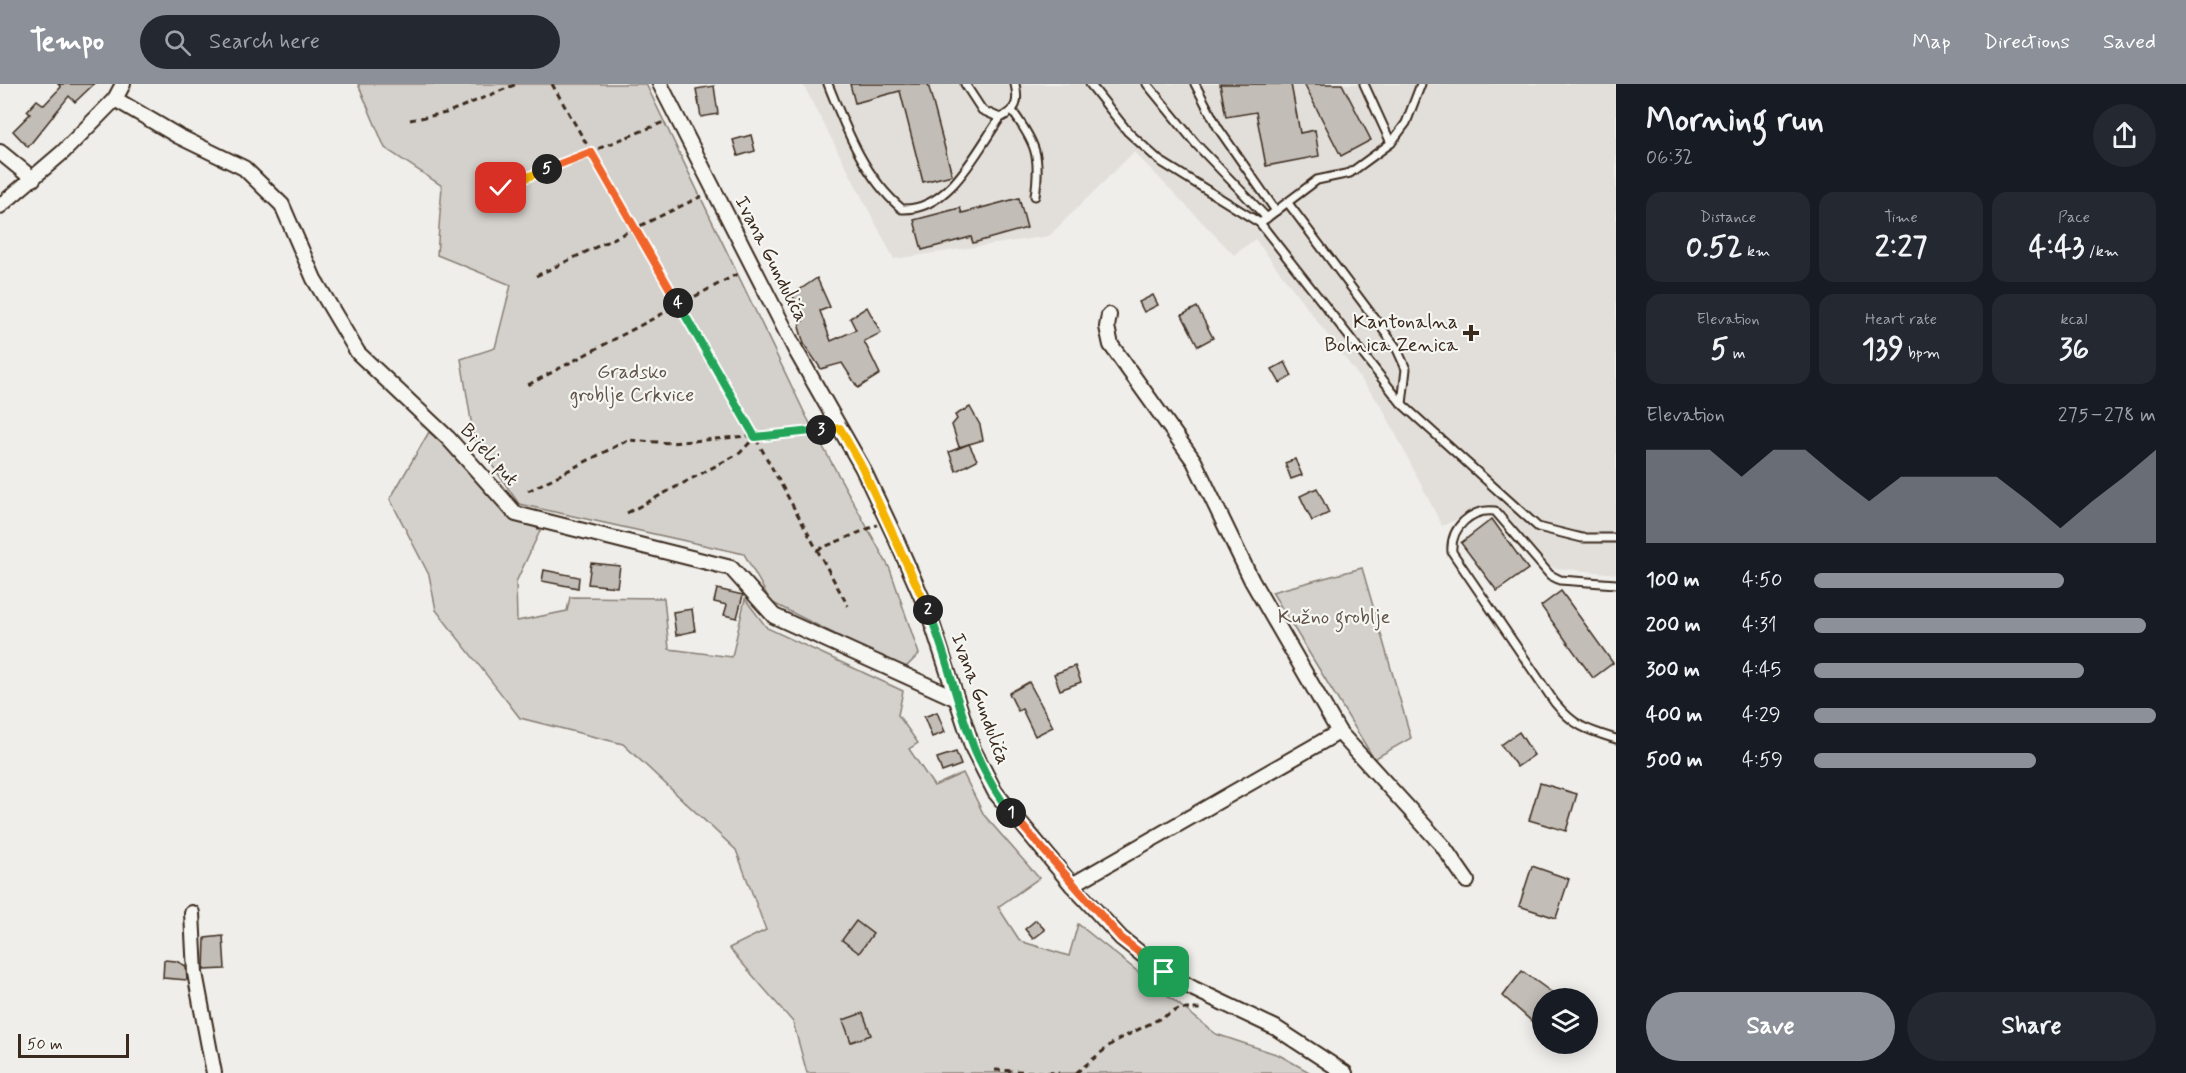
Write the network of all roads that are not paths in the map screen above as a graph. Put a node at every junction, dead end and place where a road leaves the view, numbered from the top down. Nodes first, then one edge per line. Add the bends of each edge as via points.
1 (123, 84) edge
2 (660, 84) edge
3 (828, 84) edge
4 (965, 84) edge
5 (1015, 84) edge
6 (1090, 84) edge
7 (1147, 84) edge
8 (1195, 84) edge
9 (1364, 84) edge
10 (1421, 84) edge
11 (115, 99) junction
12 (1013, 112) junction
13 (1000, 118) junction
14 (1391, 143) junction
15 (0, 152) edge
16 (33, 179) junction
17 (1035, 196) dead end
18 (1288, 203) junction
19 (0, 206) edge
20 (1276, 211) junction
21 (1267, 218) junction
22 (1260, 223) junction
23 (1109, 315) dead end
24 (1402, 405) junction
25 (1616, 538) edge
26 (1616, 584) edge
27 (956, 698) junction
28 (1340, 732) junction
29 (1616, 739) edge
30 (1467, 881) dead end
31 (1072, 885) junction
32 (192, 913) dead end
33 (214, 1073) edge
34 (1345, 1073) edge

1 - 11 street
2 - 27 street, Ivana Gundulića via 887,521 929,614
3 - 13 lane via 871,176 902,209 917,210 932,204 958,178
4 - 13 lane via 982,110
5 - 12 lane via 1019,100
6 - 22 lane via 1128,132 1160,161
7 - 21 lane via 1196,144
8 - 20 lane via 1218,128
9 - 14 lane
10 - 14 lane via 1407,123
11 - 16 street
11 - 27 street, Bijeli put via 244,168 282,205 314,279 358,353 448,438 516,514 731,568 774,616
12 - 13 lane
12 - 17 lane via 1033,140 1037,160
14 - 18 lane via 1350,173 1317,180
15 - 16 street
16 - 19 street
18 - 20 lane
18 - 24 lane via 1396,347 1406,369
20 - 21 lane
21 - 22 lane
22 - 24 lane
23 - 28 street via 1111,345 1194,461 1252,580
24 - 25 lane via 1538,527 1582,538
26 - 29 lane via 1560,580 1550,575 1495,511 1475,514 1455,530 1451,540 1452,552 1569,720 1583,729
27 - 31 street, Ivana Gundulića via 973,749 995,792
28 - 30 street via 1442,845
28 - 31 street
31 - 34 street, Ivana Gundulića via 1121,938 1164,972 1276,1028
32 - 33 street via 195,973

